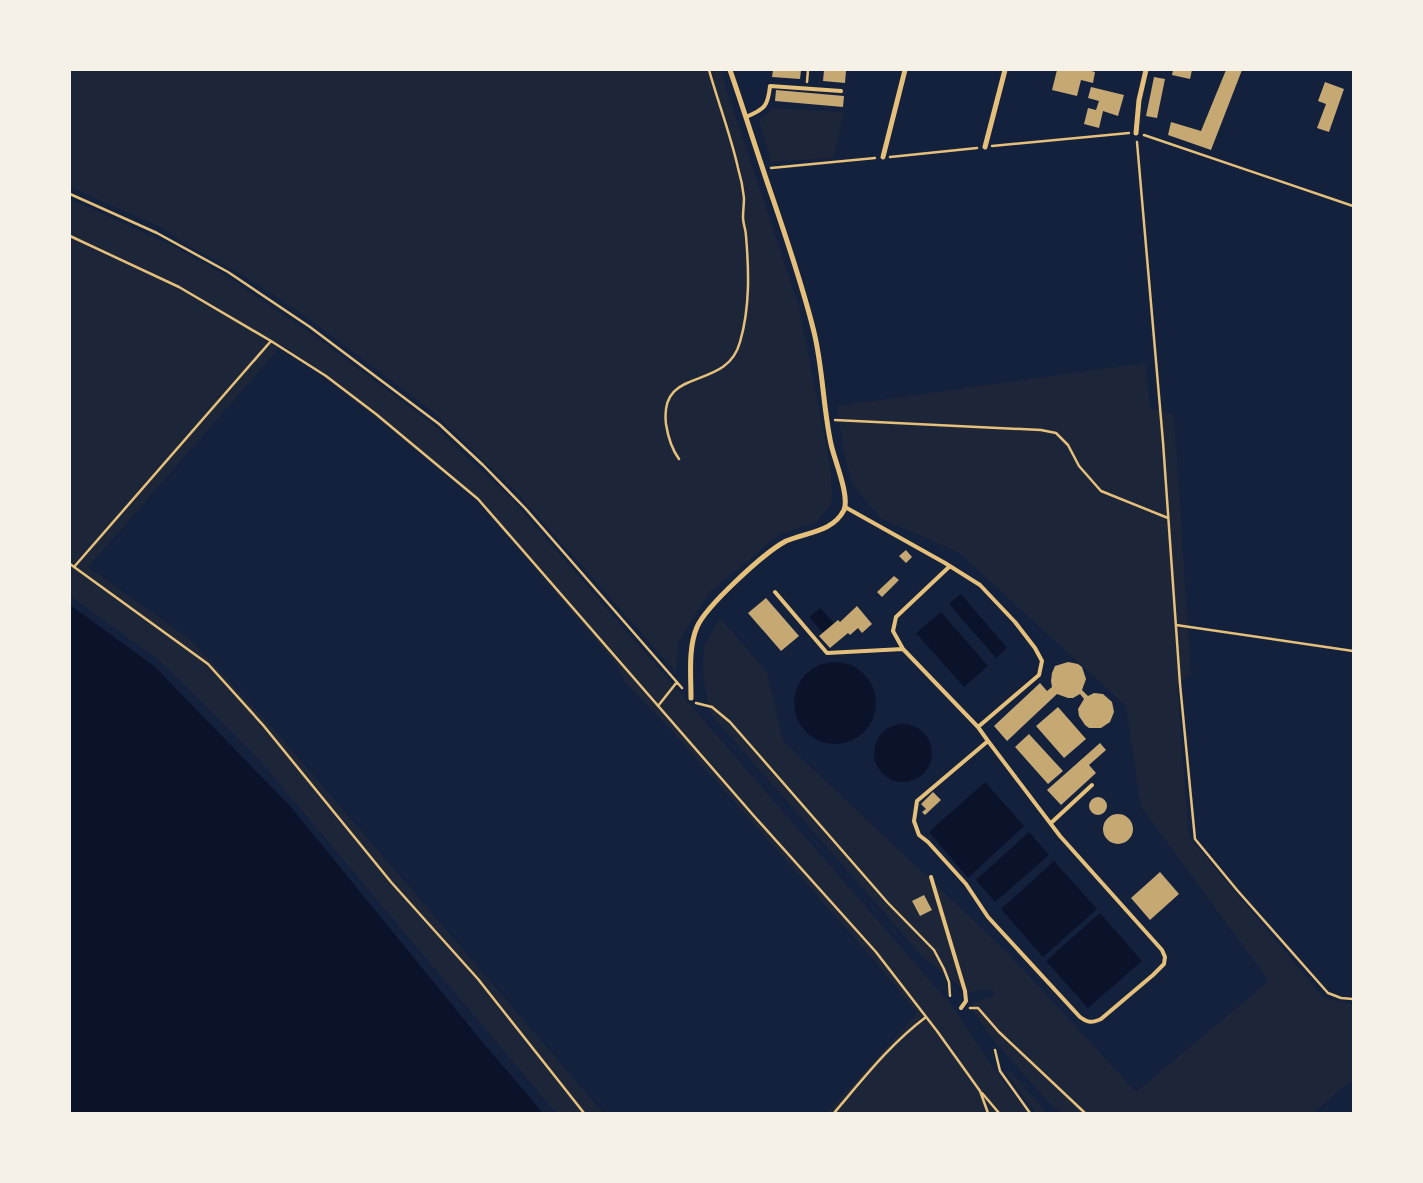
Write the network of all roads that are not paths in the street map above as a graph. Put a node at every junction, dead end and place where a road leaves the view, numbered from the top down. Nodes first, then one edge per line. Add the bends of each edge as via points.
1 (730, 70) edge
2 (905, 70) edge
3 (1005, 70) edge
4 (1146, 70) edge
5 (842, 91) dead end
6 (746, 117) junction
7 (1136, 133) road end
8 (985, 147) road end
9 (882, 158) road end
10 (845, 507) junction
11 (950, 566) junction
12 (775, 592) dead end
13 (903, 649) junction
14 (691, 698) road end
15 (978, 727) junction
16 (988, 740) junction
17 (1092, 785) dead end
18 (1051, 823) junction
19 (931, 877) dead end
20 (960, 1008) road end

1 - 6 street
2 - 9 street
3 - 8 street
4 - 7 street
5 - 6 lane via 770,86 766,105
6 - 10 street via 814,333 823,379 826,420 844,490
10 - 11 lane
10 - 14 street via 838,519 826,528 787,541 766,554 714,604 697,626 691,654
11 - 13 lane via 896,616 893,631
11 - 15 lane via 980,585 1015,622 1042,661 1039,674
12 - 13 lane via 827,653
13 - 15 lane
15 - 16 lane
16 - 18 lane
16 - 18 lane via 917,801 914,821 919,835 966,884 988,917 1080,1017 1093,1023 1153,975 1164,964 1165,957
17 - 18 lane
19 - 20 lane via 965,991 966,1001

